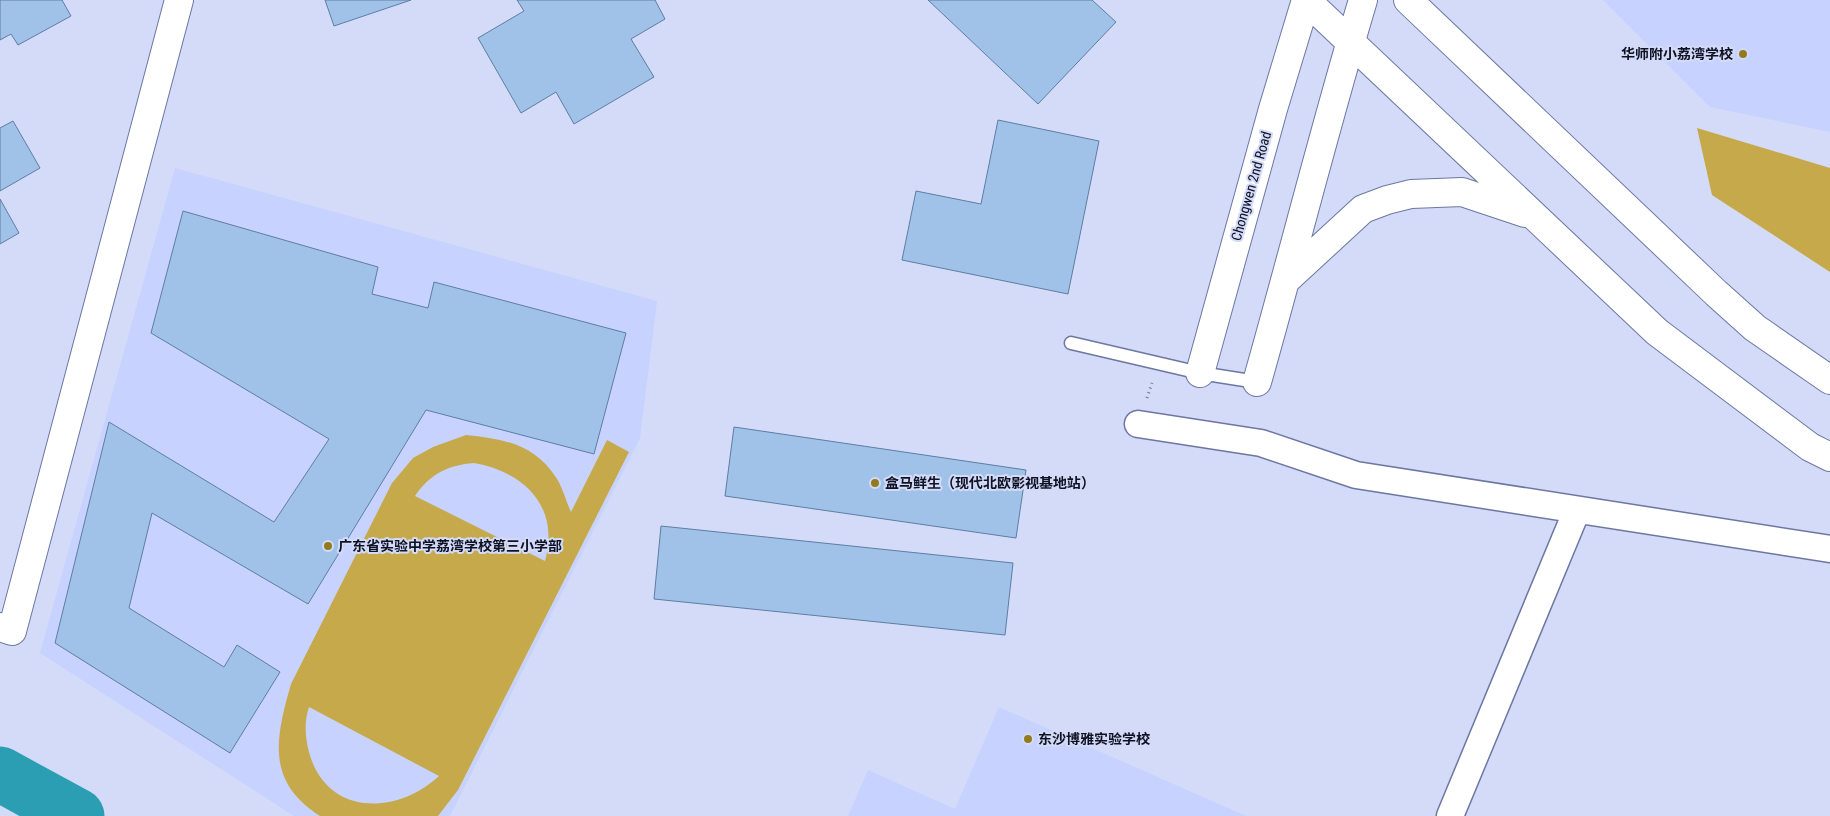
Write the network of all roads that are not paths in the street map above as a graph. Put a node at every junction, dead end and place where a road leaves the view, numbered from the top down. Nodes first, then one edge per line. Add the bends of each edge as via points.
1 (179, 0) edge
2 (1306, 0) edge
3 (1363, 0) edge
4 (1408, 0) edge
5 (1350, 42) junction
6 (1532, 215) junction
7 (1286, 280) junction
8 (1071, 343) dead end
9 (1200, 373) junction
10 (1830, 380) edge
11 (1256, 382) joint
12 (1138, 424) dead end
13 (1830, 457) edge
14 (1577, 510) junction
15 (1830, 549) edge
16 (0, 626) edge
17 (1450, 816) edge

1 - 16 main road via 12,631
2 - 5 main road
2 - 9 main road, Chongwen 2nd Road
3 - 5 main road
4 - 10 main road via 1716,293 1755,328
5 - 6 main road
5 - 7 main road
6 - 7 main road via 1462,192 1411,194 1387,200 1363,209
6 - 13 main road via 1656,332 1810,447
7 - 11 main road
8 - 9 lane
9 - 11 lane
12 - 14 street via 1261,443 1356,475
14 - 15 street
14 - 17 street

